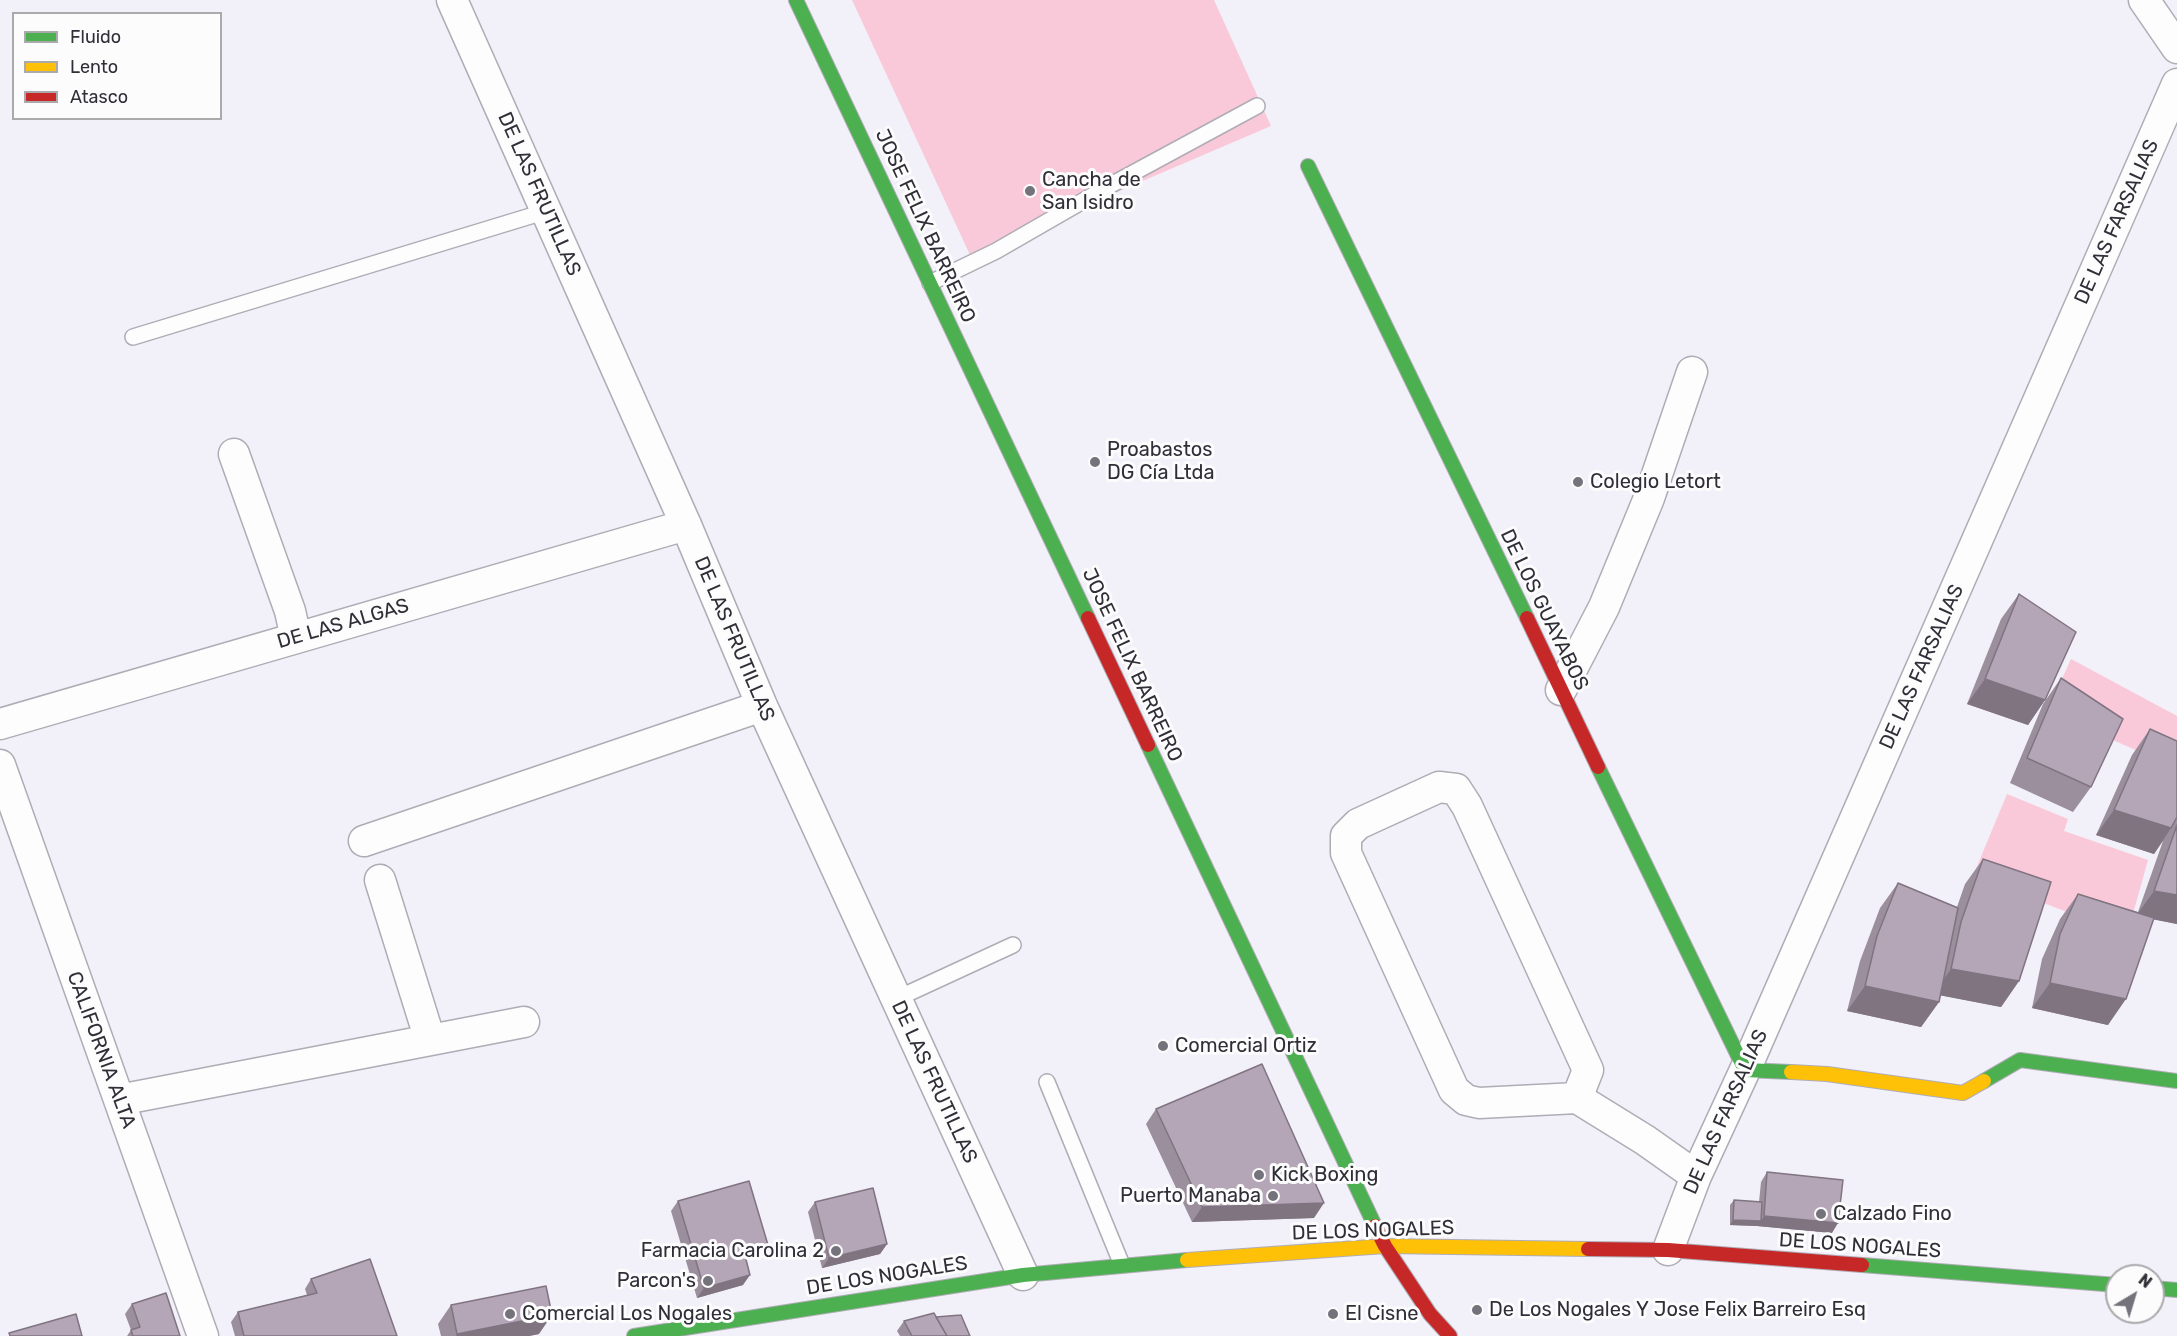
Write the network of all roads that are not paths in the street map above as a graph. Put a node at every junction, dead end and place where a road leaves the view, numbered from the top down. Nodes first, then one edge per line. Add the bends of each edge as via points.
1 (452, 0) edge
2 (796, 0) edge
3 (2144, 0) edge
4 (2177, 48) edge
5 (2177, 84) edge
6 (1257, 106) dead end
7 (1308, 166) dead end
8 (547, 211) junction
9 (930, 283) junction
10 (133, 337) dead end
11 (1692, 372) dead end
12 (234, 454) dead end
13 (686, 525) junction
14 (296, 638) junction
15 (1561, 690) junction
16 (762, 706) junction
17 (0, 724) edge
18 (0, 765) edge
19 (364, 841) dead end
20 (380, 880) dead end
21 (1013, 945) dead end
22 (896, 999) junction
23 (524, 1022) dead end
24 (430, 1040) junction
25 (1745, 1070) junction
26 (2175, 1077) edge
27 (1047, 1082) dead end
28 (1577, 1098) junction
29 (119, 1100) junction
30 (1696, 1176) junction
31 (1385, 1246) junction
32 (1668, 1250) junction
33 (1122, 1265) junction
34 (1023, 1275) junction
35 (2105, 1284) edge
36 (203, 1336) edge
37 (634, 1336) edge
38 (1450, 1336) edge

1 - 8 street, DE LAS FRUTILLAS
2 - 9 street, JOSE FELIX BARREIRO
3 - 4 street
5 - 25 street, DE LAS FARSALIAS
6 - 9 lane via 996,251
7 - 15 street, DE LOS GUAYABOS
8 - 10 lane
8 - 13 street, DE LAS FRUTILLAS
9 - 31 street, JOSE FELIX BARREIRO
11 - 15 street via 1645,509 1604,607
12 - 14 street via 290,610
13 - 14 street, DE LAS ALGAS
13 - 16 street, DE LAS FRUTILLAS
14 - 17 street, DE LAS ALGAS
15 - 25 street, DE LOS GUAYABOS
16 - 19 street
16 - 22 street, DE LAS FRUTILLAS
18 - 29 street, CALIFORNIA ALTA
20 - 24 street
21 - 22 lane
22 - 34 street, DE LAS FRUTILLAS
23 - 24 street
24 - 29 street
25 - 26 street via 1827,1074 1963,1093 2020,1060
25 - 30 street, DE LAS FARSALIAS
27 - 33 lane
28 - 28 street via 1588,1070 1456,789 1439,787 1358,824 1346,837 1346,853 1454,1090 1466,1100 1479,1103
28 - 30 street
29 - 36 street, CALIFORNIA ALTA
30 - 32 street, DE LAS FARSALIAS
31 - 32 street, DE LOS NOGALES
31 - 33 street, DE LOS NOGALES
31 - 38 street, JOSE FELIX BARREIRO via 1430,1314
32 - 35 street, DE LOS NOGALES
33 - 34 street, DE LOS NOGALES
34 - 37 street, DE LOS NOGALES

